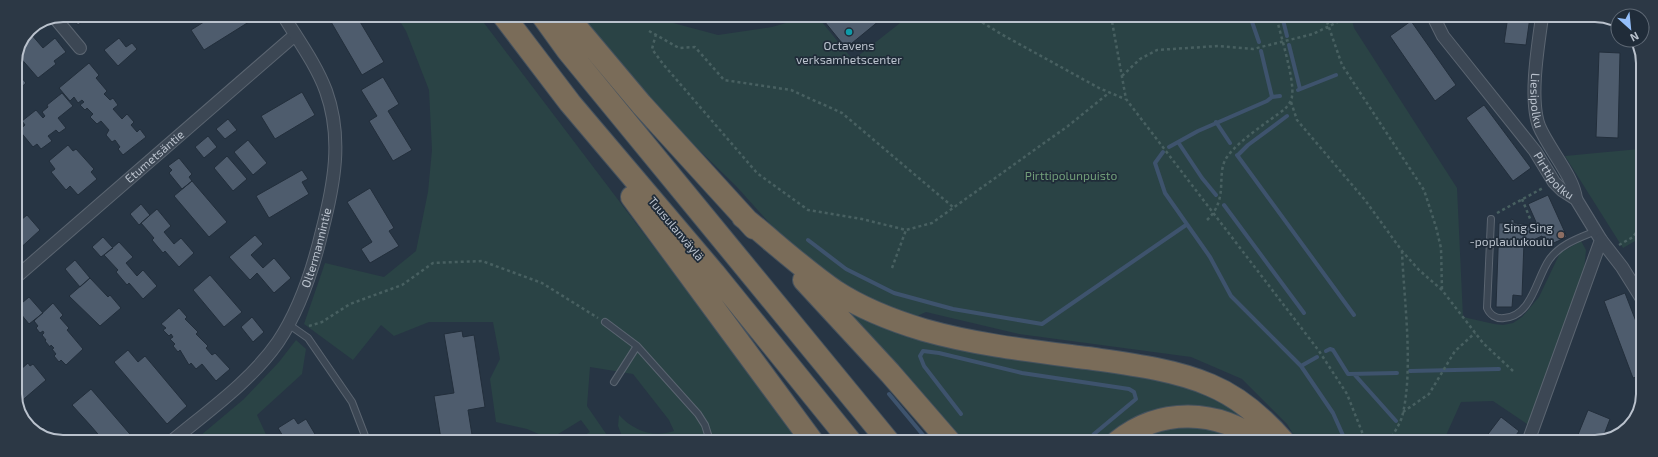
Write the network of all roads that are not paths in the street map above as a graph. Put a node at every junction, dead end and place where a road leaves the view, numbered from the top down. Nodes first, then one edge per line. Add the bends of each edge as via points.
1 (287, 22) edge
2 (508, 22) edge
3 (546, 22) edge
4 (572, 22) edge
5 (1436, 22) edge
6 (1541, 22) edge
7 (59, 23) edge
8 (295, 35) junction
9 (80, 48) dead end
10 (570, 103) junction
11 (1576, 199) junction
12 (744, 217) junction
13 (1491, 219) road end
14 (1598, 236) junction
15 (22, 272) edge
16 (1636, 289) edge
17 (605, 322) road end
18 (293, 327) junction
19 (637, 346) junction
20 (614, 382) dead end
21 (178, 435) edge
22 (365, 435) edge
23 (708, 435) edge
24 (808, 435) edge
25 (845, 435) edge
26 (883, 435) edge
27 (944, 435) edge
28 (1125, 435) edge
29 (1251, 435) edge
30 (1277, 435) edge
31 (1530, 435) edge

1 - 8 street, Oltermannintie
2 - 10 highway, Tuusulanväylä
3 - 26 highway
4 - 12 highway via 641,104
5 - 11 street, Pirttipolku via 1443,36 1535,151 1554,182
6 - 11 street, Liesipolku via 1534,108 1538,125 1575,189
7 - 9 street
8 - 15 street, Etumetsäntie
8 - 18 street, Oltermannintie via 317,71 326,92 335,126 336,148 332,192 314,266
10 - 24 highway via 614,173
10 - 25 highway, Tuusulanväylä via 714,273
11 - 14 street, Pirttipolku
12 - 27 highway via 840,318
12 - 30 highway via 836,291 881,315 978,343 1131,364 1184,376 1211,385 1235,399
13 - 14 lane via 1487,308 1490,314 1500,319 1518,315 1526,306 1549,260 1561,248 1570,242
14 - 16 street, Pirttipolku
14 - 31 street
17 - 19 lane
18 - 21 street, Oltermannintie via 245,378
18 - 22 lane via 308,338 352,402
19 - 20 lane
19 - 23 lane via 698,414
28 - 29 highway via 1148,423 1184,415 1221,421

